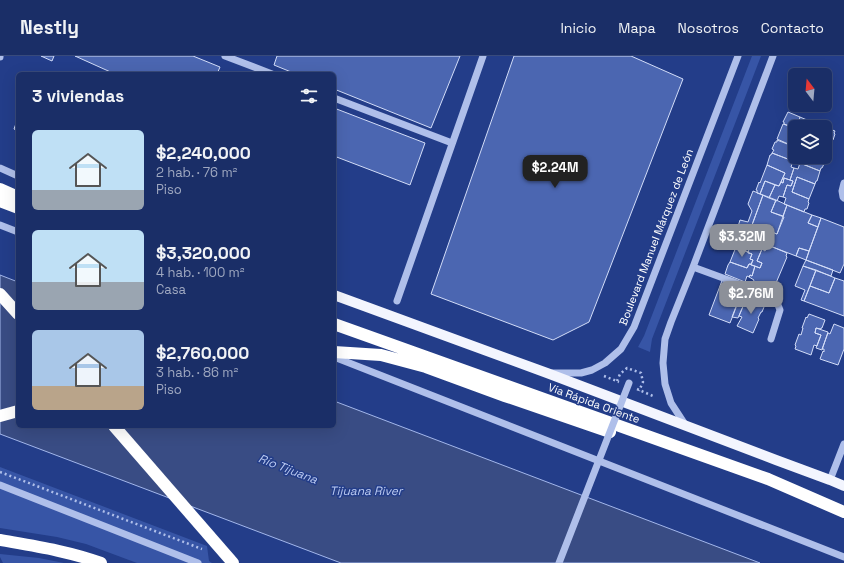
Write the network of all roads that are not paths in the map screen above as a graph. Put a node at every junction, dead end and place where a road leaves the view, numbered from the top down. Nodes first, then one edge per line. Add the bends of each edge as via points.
1 (225, 56) edge
2 (483, 56) edge
3 (738, 56) edge
4 (773, 56) edge
5 (244, 60) edge
6 (268, 72) edge
7 (336, 99) edge
8 (452, 143) junction
9 (0, 168) edge
10 (16, 175) edge
11 (844, 183) edge
12 (0, 189) edge
13 (16, 196) edge
14 (844, 198) edge
15 (0, 201) edge
16 (16, 207) edge
17 (0, 225) edge
18 (16, 231) edge
19 (693, 266) junction
20 (0, 294) edge
21 (336, 296) edge
22 (397, 301) dead end
23 (16, 312) edge
24 (336, 325) edge
25 (771, 339) dead end
26 (336, 352) edge
27 (336, 358) edge
28 (547, 373) junction
29 (629, 383) dead end
30 (16, 412) edge
31 (0, 416) edge
32 (686, 426) junction
33 (116, 428) edge
34 (844, 444) edge
35 (830, 480) junction
36 (0, 485) edge
37 (844, 486) edge
38 (844, 512) edge
39 (0, 540) edge
40 (844, 557) edge
41 (101, 563) edge
42 (198, 563) edge
43 (233, 563) edge
44 (559, 563) edge

1 - 5 street
2 - 8 street
3 - 28 street, Boulevard Manuel Márquez de León via 634,327 621,349 592,370 581,373
4 - 19 street
5 - 6 street
7 - 8 street
8 - 22 street
9 - 10 street
11 - 14 street
12 - 13 highway
15 - 16 highway
17 - 18 street
19 - 25 street via 776,300 780,310
19 - 32 street via 665,340 662,363 671,403
20 - 23 highway
21 - 28 main road, Vía Rápida Oriente
24 - 38 highway, Vía Rápida Oriente via 768,480
26 - 38 highway via 381,355 426,367
27 - 40 street
28 - 32 main road, Vía Rápida Oriente
29 - 44 street, bridge
30 - 31 highway
32 - 35 main road, Vía Rápida Oriente
33 - 43 highway, bridge
34 - 35 street
35 - 37 main road, Vía Rápida Oriente
36 - 42 street
39 - 41 highway via 50,549

